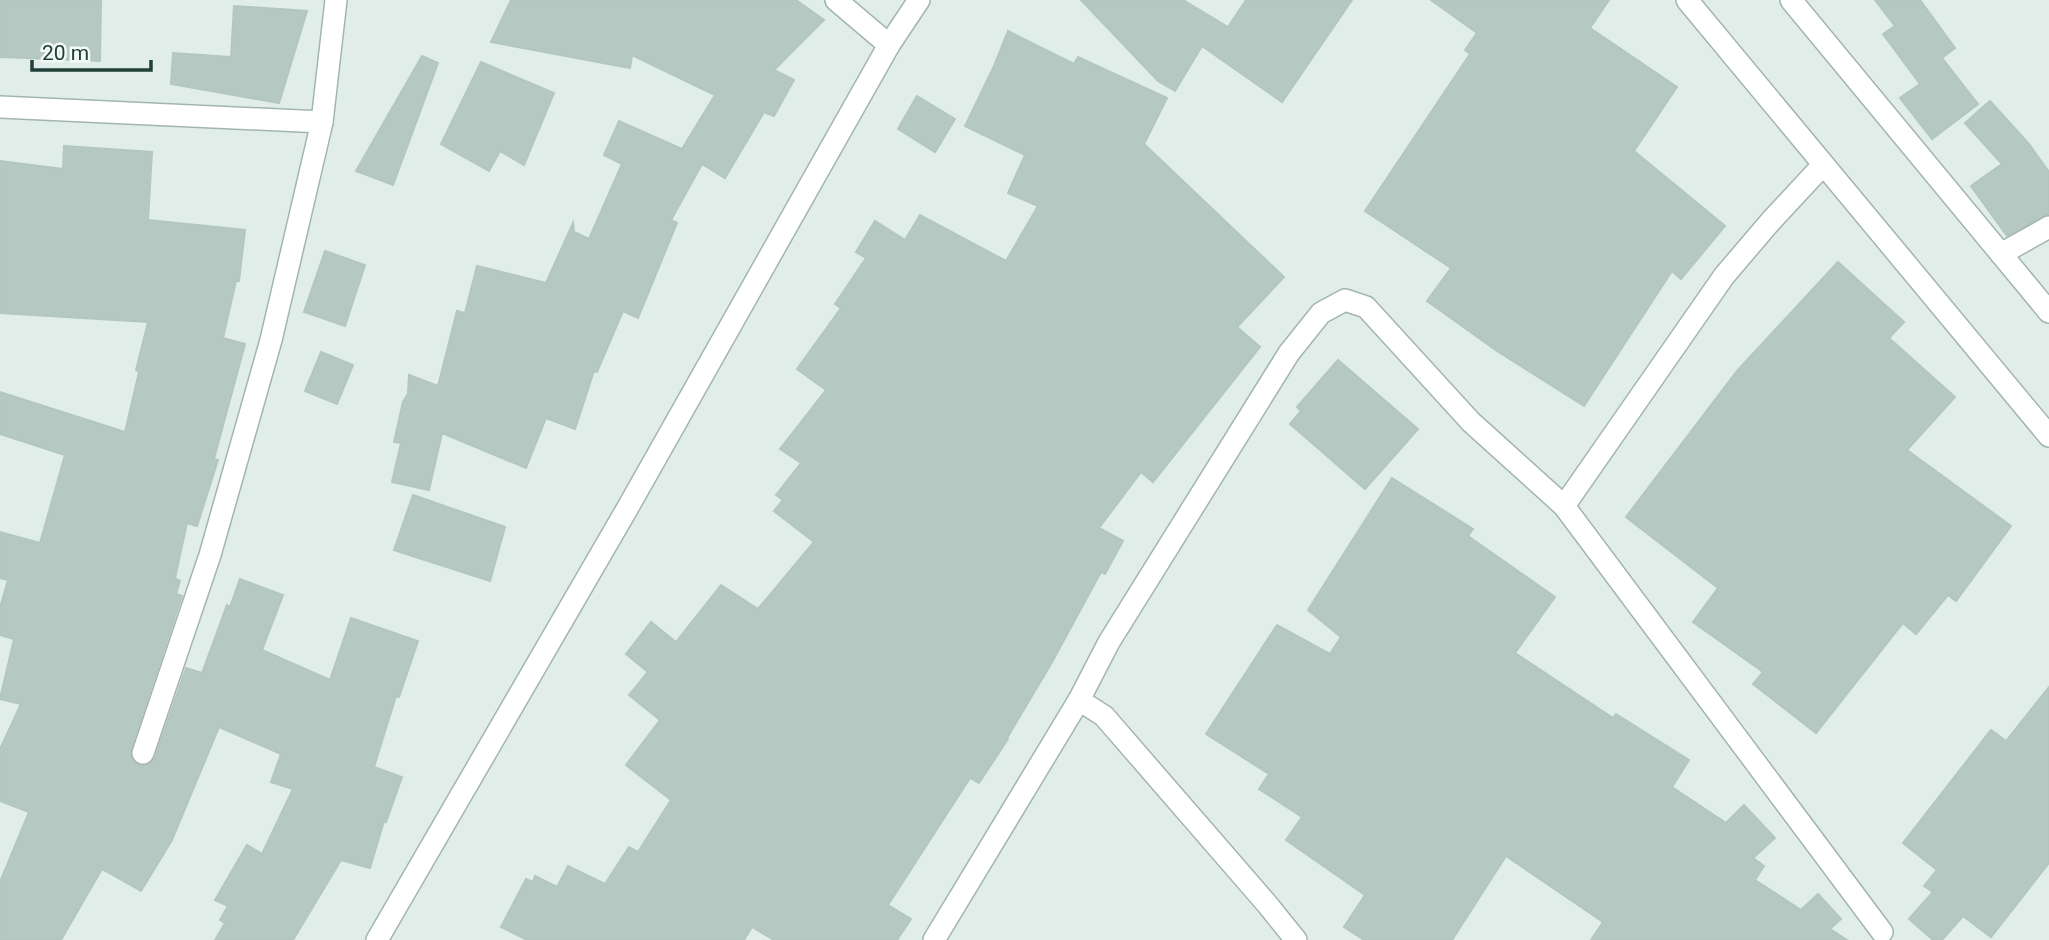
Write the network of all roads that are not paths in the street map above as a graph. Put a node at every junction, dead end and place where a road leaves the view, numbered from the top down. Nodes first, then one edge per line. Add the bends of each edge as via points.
1 (336, 0) edge
2 (836, 0) edge
3 (919, 0) edge
4 (1687, 0) edge
5 (1791, 0) edge
6 (889, 45) junction
7 (0, 107) edge
8 (322, 122) junction
9 (1822, 166) junction
10 (2049, 227) edge
11 (2001, 254) junction
12 (2049, 312) edge
13 (2049, 436) edge
14 (1564, 506) junction
15 (1079, 700) junction
16 (143, 753) dead end
17 (1882, 932) dead end
18 (377, 940) edge
19 (934, 940) edge
20 (1296, 940) edge

1 - 8 street
2 - 6 street
3 - 6 street
4 - 9 street
5 - 11 street
6 - 18 street
7 - 8 street
8 - 16 street via 271,340 210,555
9 - 13 street
9 - 14 street via 1724,276
10 - 11 street
11 - 12 street
14 - 15 street via 1471,422 1366,307 1345,300 1321,313 1289,353 1109,642
14 - 17 street
15 - 19 street
15 - 20 street via 1104,716

